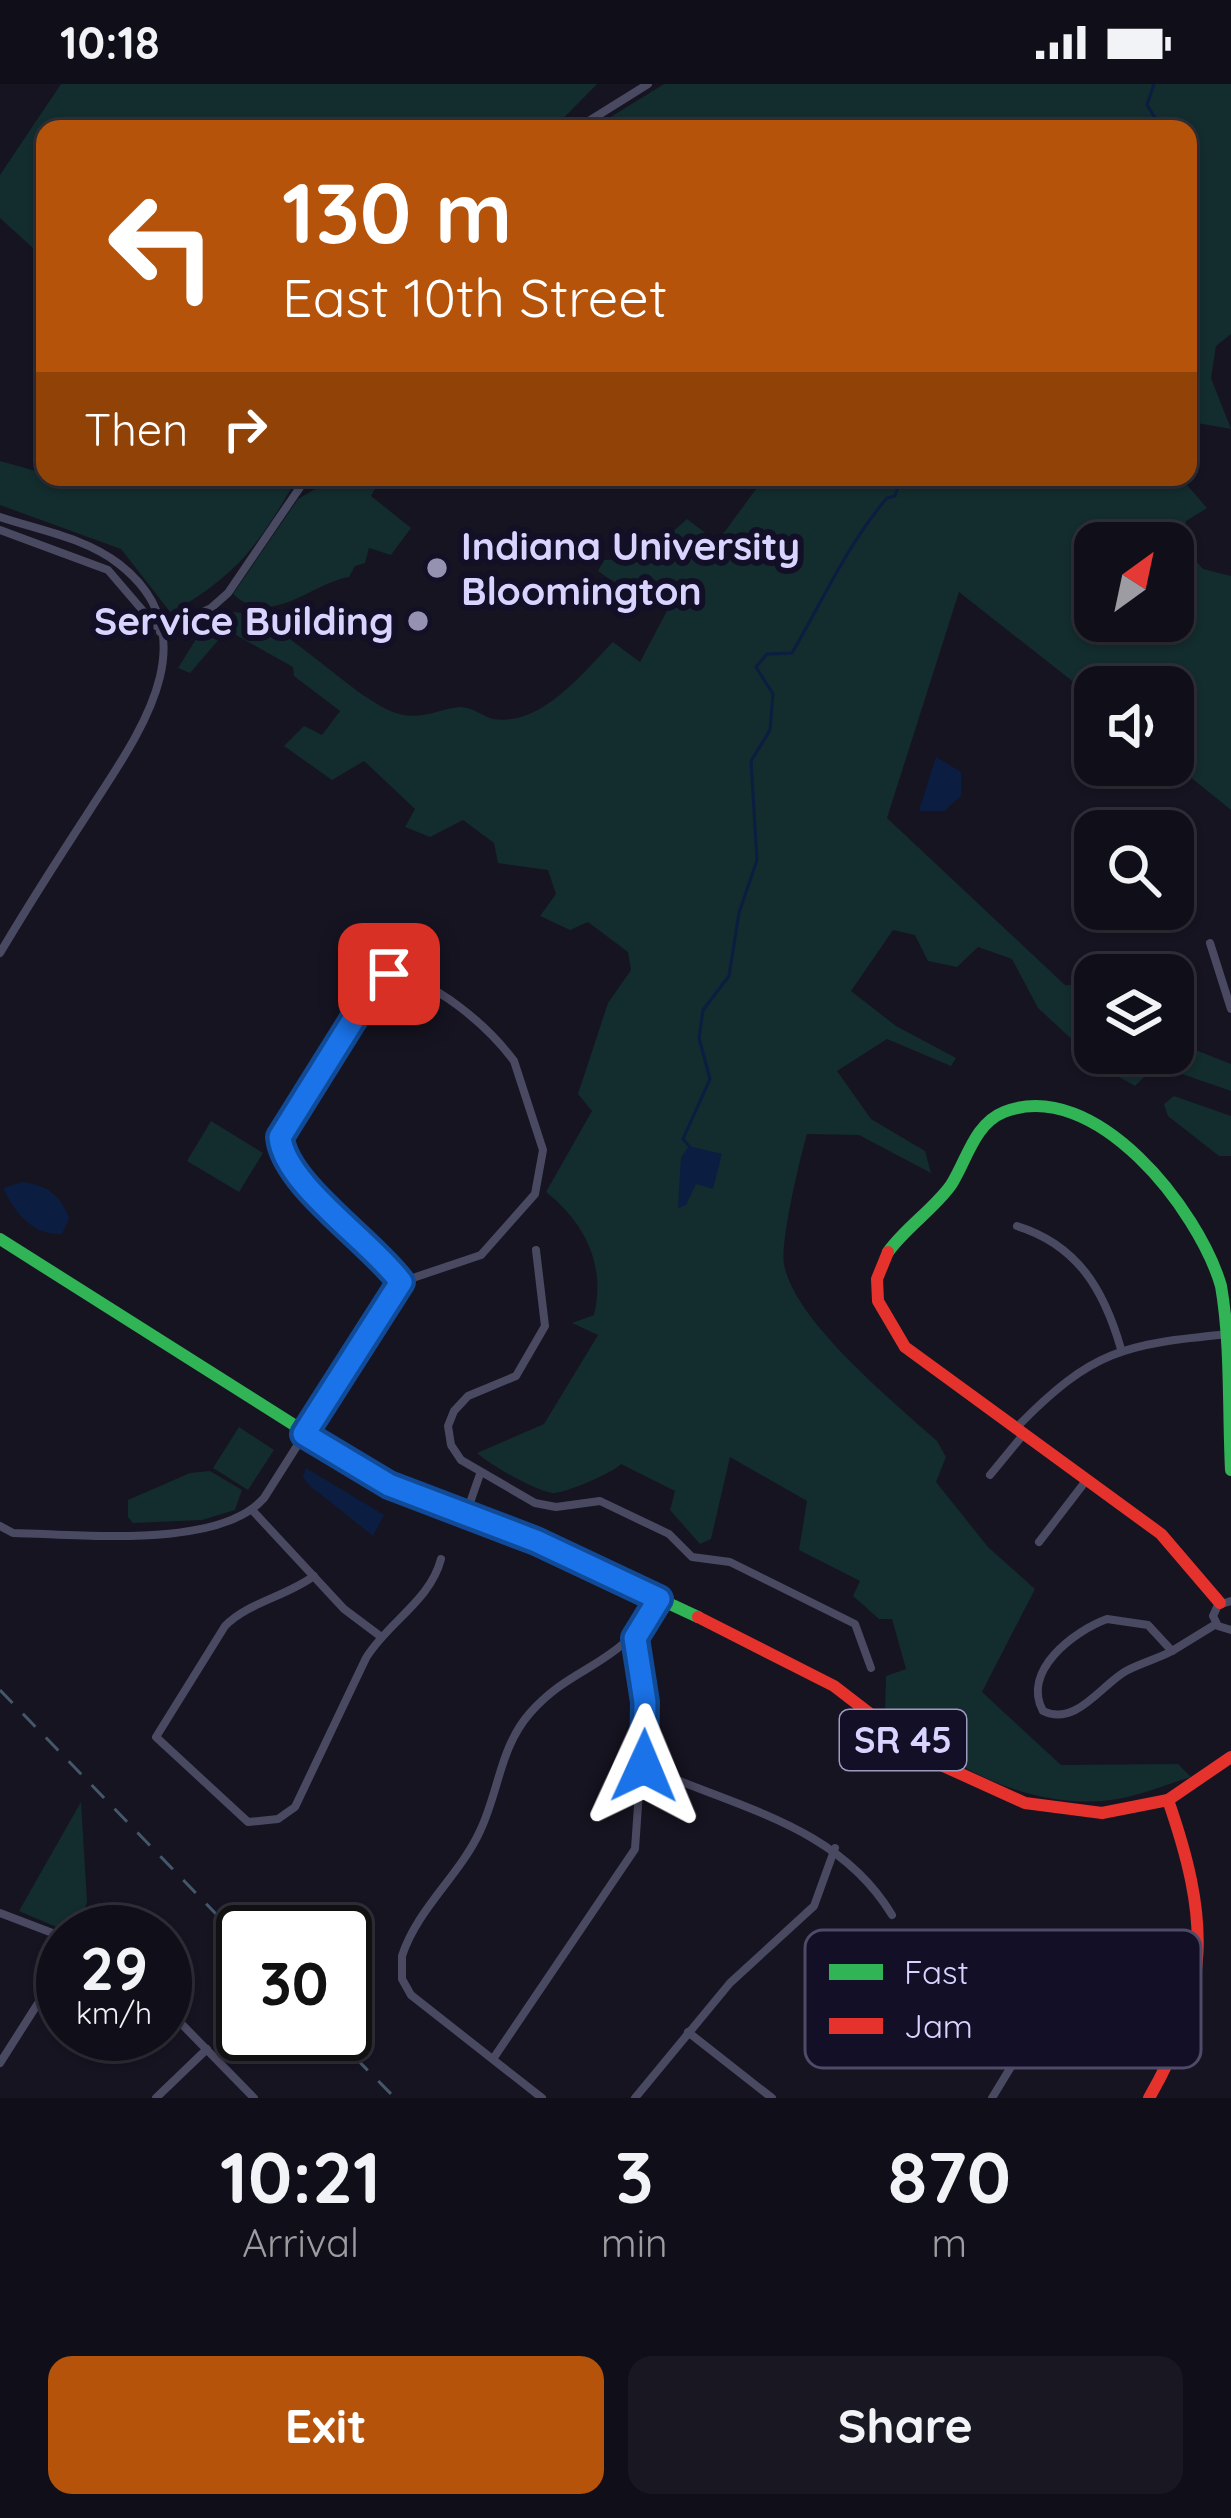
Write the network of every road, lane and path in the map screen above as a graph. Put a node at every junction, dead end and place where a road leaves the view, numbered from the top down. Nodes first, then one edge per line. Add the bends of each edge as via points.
1 (648, 84) edge
2 (590, 120) edge
3 (301, 486) edge
4 (0, 517) edge
5 (0, 530) edge
6 (159, 630) junction
7 (1210, 943) dead end
8 (0, 953) edge
9 (1231, 1009) edge
10 (1017, 1226) dead end
11 (0, 1239) edge
12 (536, 1250) dead end
13 (401, 1282) junction
14 (1230, 1334) edge
15 (1121, 1349) junction
16 (1020, 1431) junction
17 (304, 1434) junction
18 (1231, 1470) edge
19 (481, 1474) junction
20 (990, 1475) dead end
21 (1084, 1482) junction
22 (253, 1510) junction
23 (466, 1514) junction
24 (0, 1526) edge
25 (1039, 1542) dead end
26 (441, 1558) dead end
27 (314, 1576) junction
28 (659, 1599) junction
29 (1226, 1602) edge
30 (1216, 1624) junction
31 (1231, 1631) edge
32 (380, 1636) junction
33 (635, 1638) junction
34 (1172, 1652) junction
35 (872, 1668) dead end
36 (1231, 1757) edge
37 (644, 1766) junction
38 (1168, 1800) junction
39 (835, 1848) junction
40 (0, 1913) edge
41 (892, 1915) dead end
42 (36, 1927) edge
43 (1201, 1971) edge
44 (36, 2006) edge
45 (688, 2032) junction
46 (192, 2035) edge
47 (207, 2050) junction
48 (493, 2059) junction
49 (0, 2063) edge
50 (1010, 2068) edge
51 (1165, 2068) edge
52 (156, 2098) edge
53 (254, 2098) edge
54 (542, 2098) edge
55 (635, 2098) edge
56 (772, 2098) edge
57 (992, 2098) edge
58 (1149, 2098) edge

1 - 2 street
3 - 6 street via 228,593
4 - 6 street via 118,563 157,610
5 - 6 street via 108,570
6 - 8 street via 163,669 147,721
7 - 9 street
10 - 15 street via 1084,1267
11 - 17 main road, SR 45
12 - 19 street via 544,1326 516,1376 468,1396 448,1426 451,1445
13 - 13 street via 481,1255 530,1202 544,1165 503,1047 412,979 389,974 280,1137 288,1166
13 - 17 street
14 - 15 street
14 - 16 main road via 1209,1252 1159,1178 1067,1110 1004,1112 974,1138 945,1192 890,1245 878,1285 885,1319 903,1346
14 - 18 main road
15 - 16 street via 1074,1372
16 - 20 street
16 - 21 main road
17 - 22 street
17 - 23 main road, SR 45 via 389,1485
19 - 23 street
19 - 35 street via 535,1503 600,1501 669,1534 692,1557 742,1568 855,1624
21 - 25 street
21 - 29 main road via 1176,1543
22 - 24 street via 194,1532 13,1533
22 - 27 street
23 - 28 main road, SR 45
26 - 32 street via 426,1592
27 - 32 street
27 - 32 street via 225,1626 156,1737 187,1769 248,1822 278,1819 295,1807
28 - 33 street
28 - 38 main road, SR 45 via 834,1686 930,1760 1025,1803 1102,1813
29 - 30 street via 1214,1612
30 - 31 street
30 - 34 street
33 - 37 street
33 - 48 street via 523,1722 481,1829 410,1939 401,1966 411,1995
34 - 34 street via 1122,1673 1070,1712 1051,1716 1040,1708 1055,1654 1098,1622 1141,1622
36 - 38 main road, SR 45
37 - 39 street
37 - 48 street via 632,1857
38 - 43 main road via 1197,1888
39 - 41 street
39 - 45 street via 814,1906
40 - 42 street
44 - 49 street
45 - 55 street
45 - 56 street
46 - 47 street
47 - 52 street
47 - 53 street
48 - 54 street
50 - 57 street
51 - 58 main road

